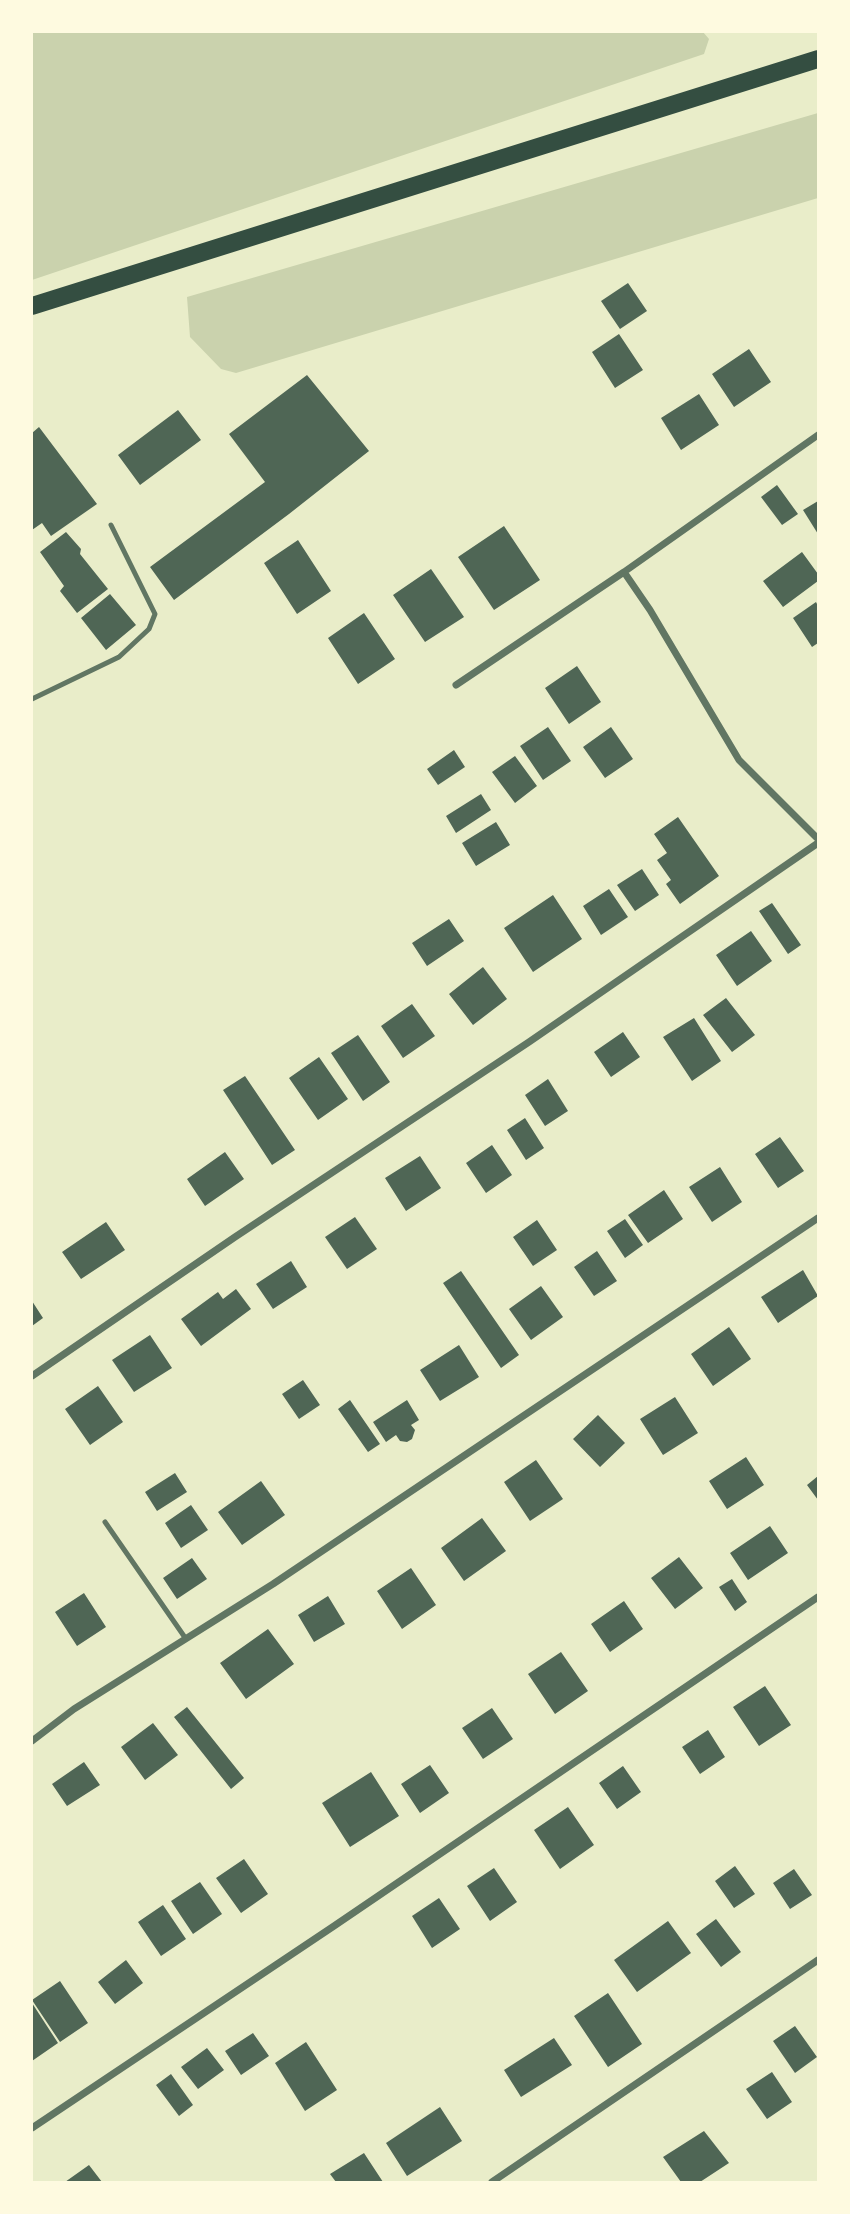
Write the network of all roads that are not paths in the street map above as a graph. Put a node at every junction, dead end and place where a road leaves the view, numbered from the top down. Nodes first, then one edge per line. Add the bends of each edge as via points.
1 (818, 59) edge
2 (32, 306) edge
3 (818, 435) edge
4 (111, 525) dead end
5 (624, 572) junction
6 (456, 685) dead end
7 (32, 699) edge
8 (818, 841) edge
9 (818, 1219) edge
10 (32, 1376) edge
11 (105, 1522) dead end
12 (818, 1597) edge
13 (186, 1639) junction
14 (32, 1741) edge
15 (818, 1960) edge
16 (32, 2128) edge
17 (492, 2182) edge

1 - 2 main road
3 - 5 street
4 - 7 lane via 155,614 149,629 119,657
5 - 6 street
5 - 8 street via 739,760
8 - 10 street via 529,1042
9 - 13 street
11 - 13 lane
12 - 16 street
13 - 14 street
15 - 17 street

